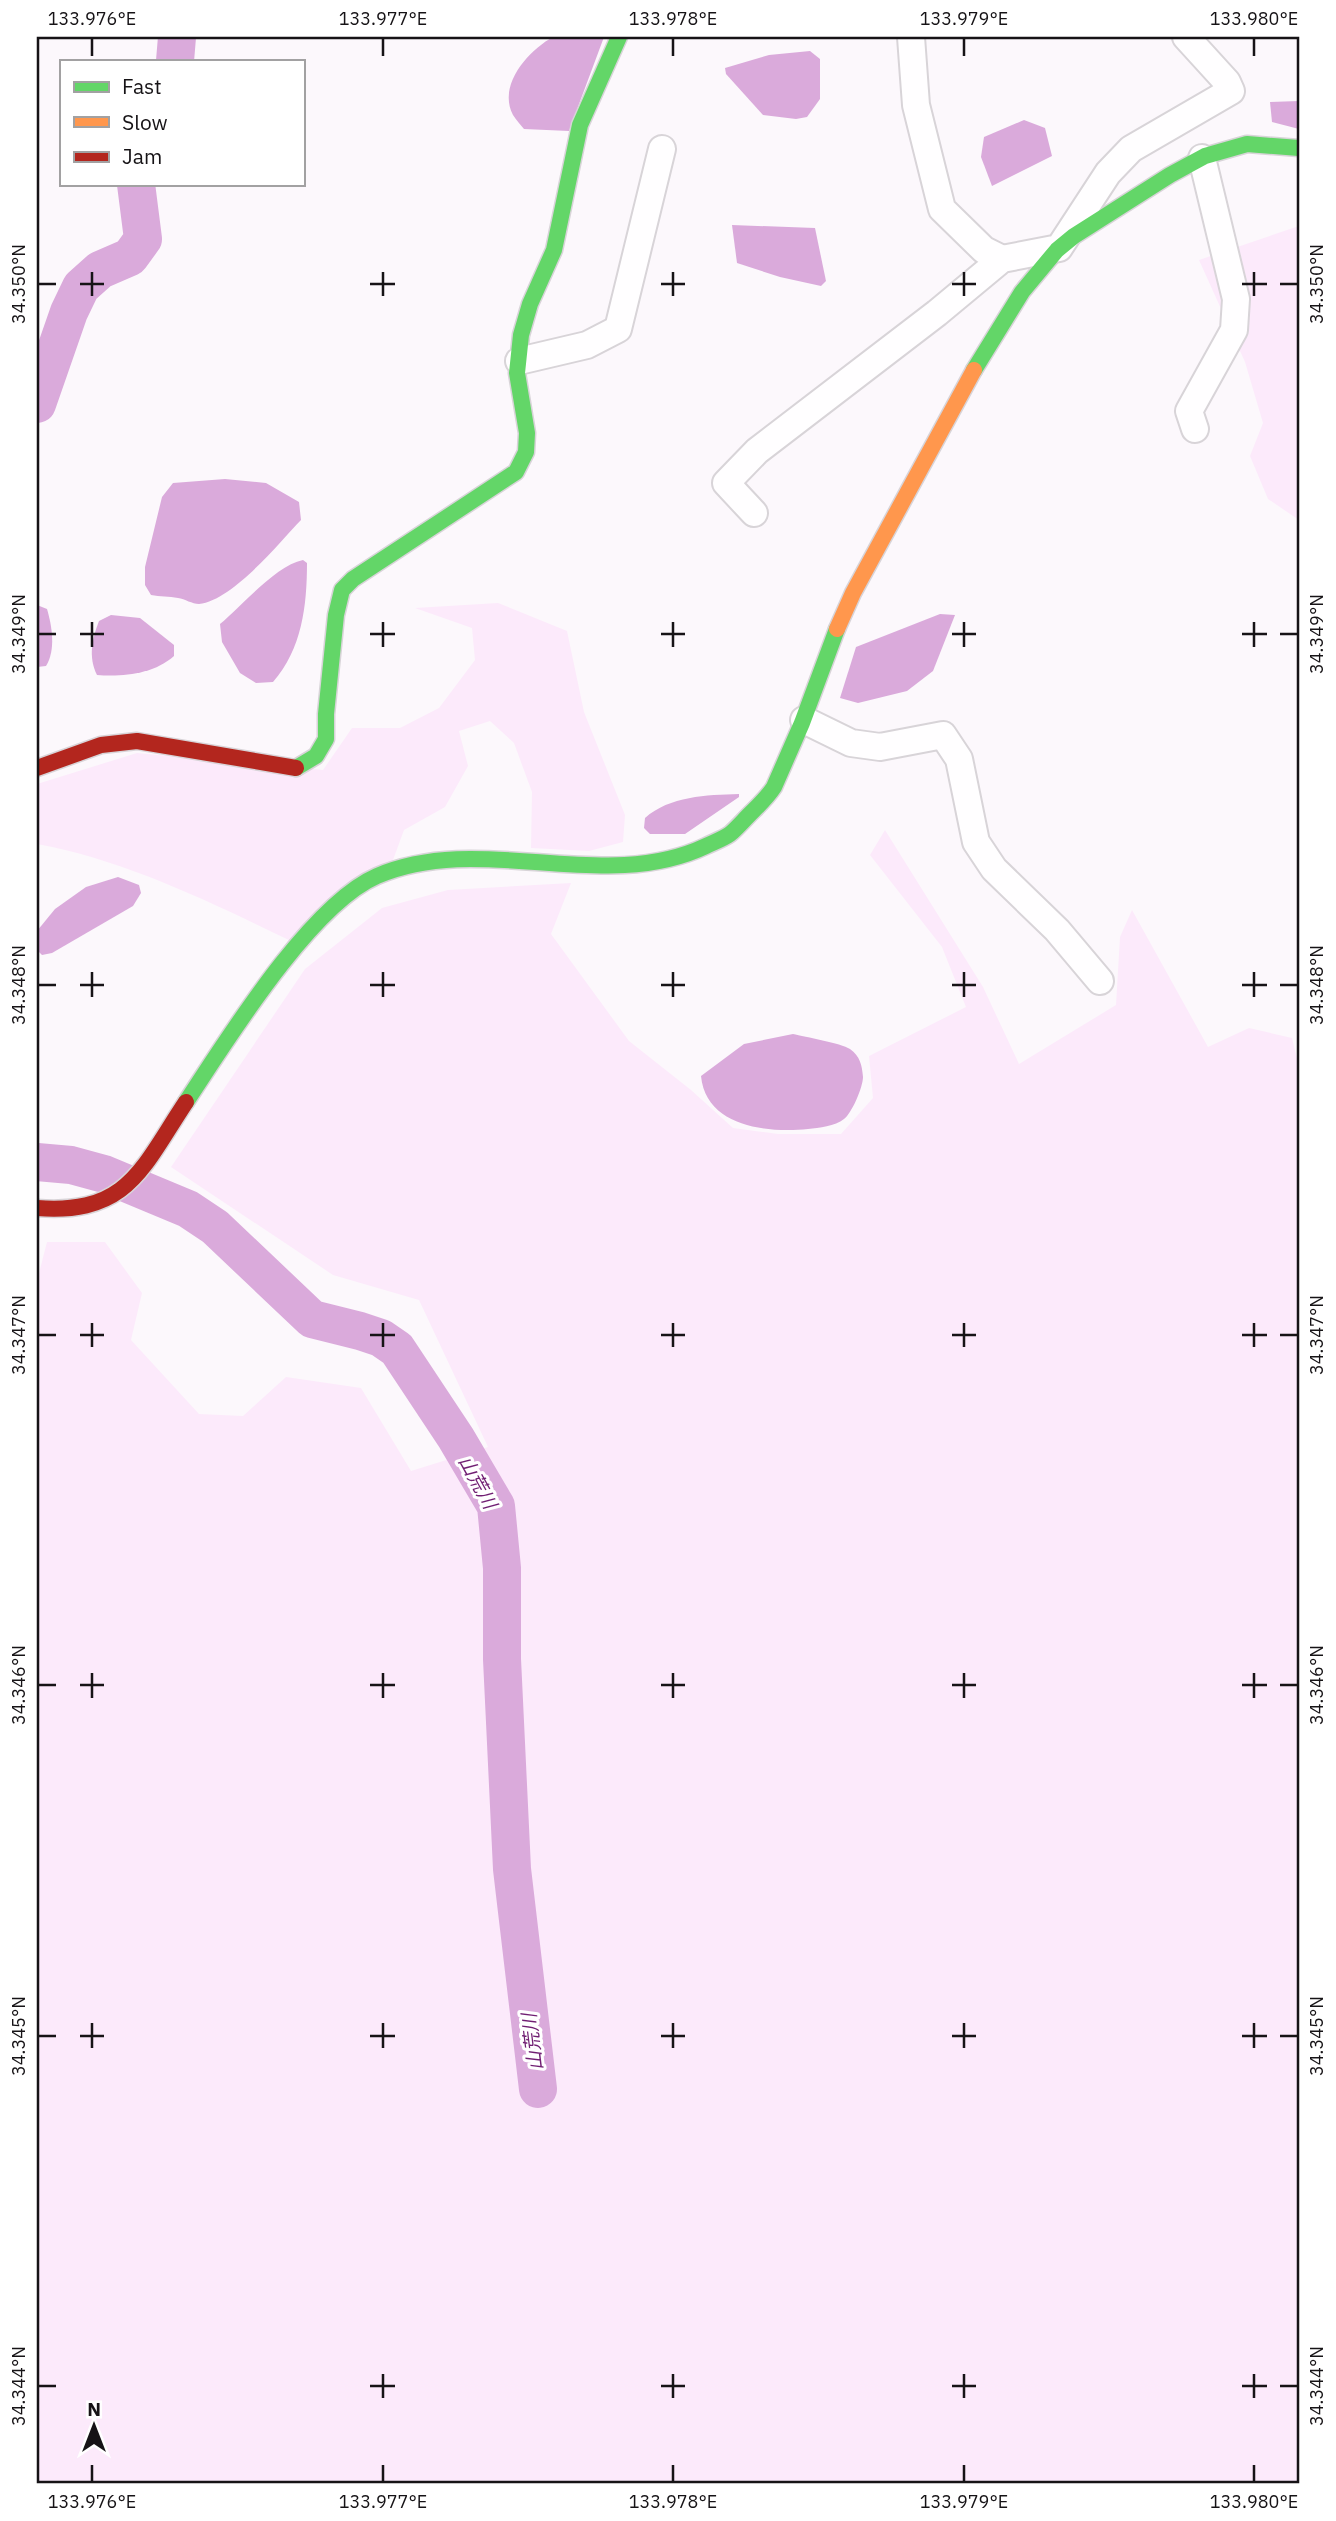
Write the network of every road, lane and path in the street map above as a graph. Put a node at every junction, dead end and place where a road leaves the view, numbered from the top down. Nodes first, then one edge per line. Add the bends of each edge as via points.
1 (619, 37) edge
2 (911, 37) edge
3 (1186, 37) edge
4 (1299, 148) edge
5 (662, 149) dead end
6 (1202, 158) junction
7 (1059, 248) junction
8 (1002, 259) junction
9 (519, 361) junction
10 (1195, 429) dead end
11 (754, 513) dead end
12 (804, 720) junction
13 (37, 768) edge
14 (1100, 981) dead end
15 (37, 1208) edge

1 - 9 street via 580,125 554,250 530,304
2 - 8 street via 916,105 942,209 984,250
3 - 7 street via 1231,91 1131,149 1108,173
4 - 6 street via 1239,145
5 - 9 street via 618,329 587,345
6 - 7 street
6 - 10 street via 1236,313 1234,330 1189,411
7 - 8 street
7 - 12 street via 1010,308 910,488 844,612
8 - 11 street via 757,451 726,483
9 - 13 street via 527,433 526,452 516,472 342,590 326,739 316,756 295,769 137,741 101,745
12 - 14 street via 851,743 880,747 943,735 958,759 976,842 994,869 1057,930
12 - 15 street via 772,792 754,815 720,841 684,858 613,865 447,858 411,863 344,896 316,923 241,1018 140,1172 121,1191 84,1205

